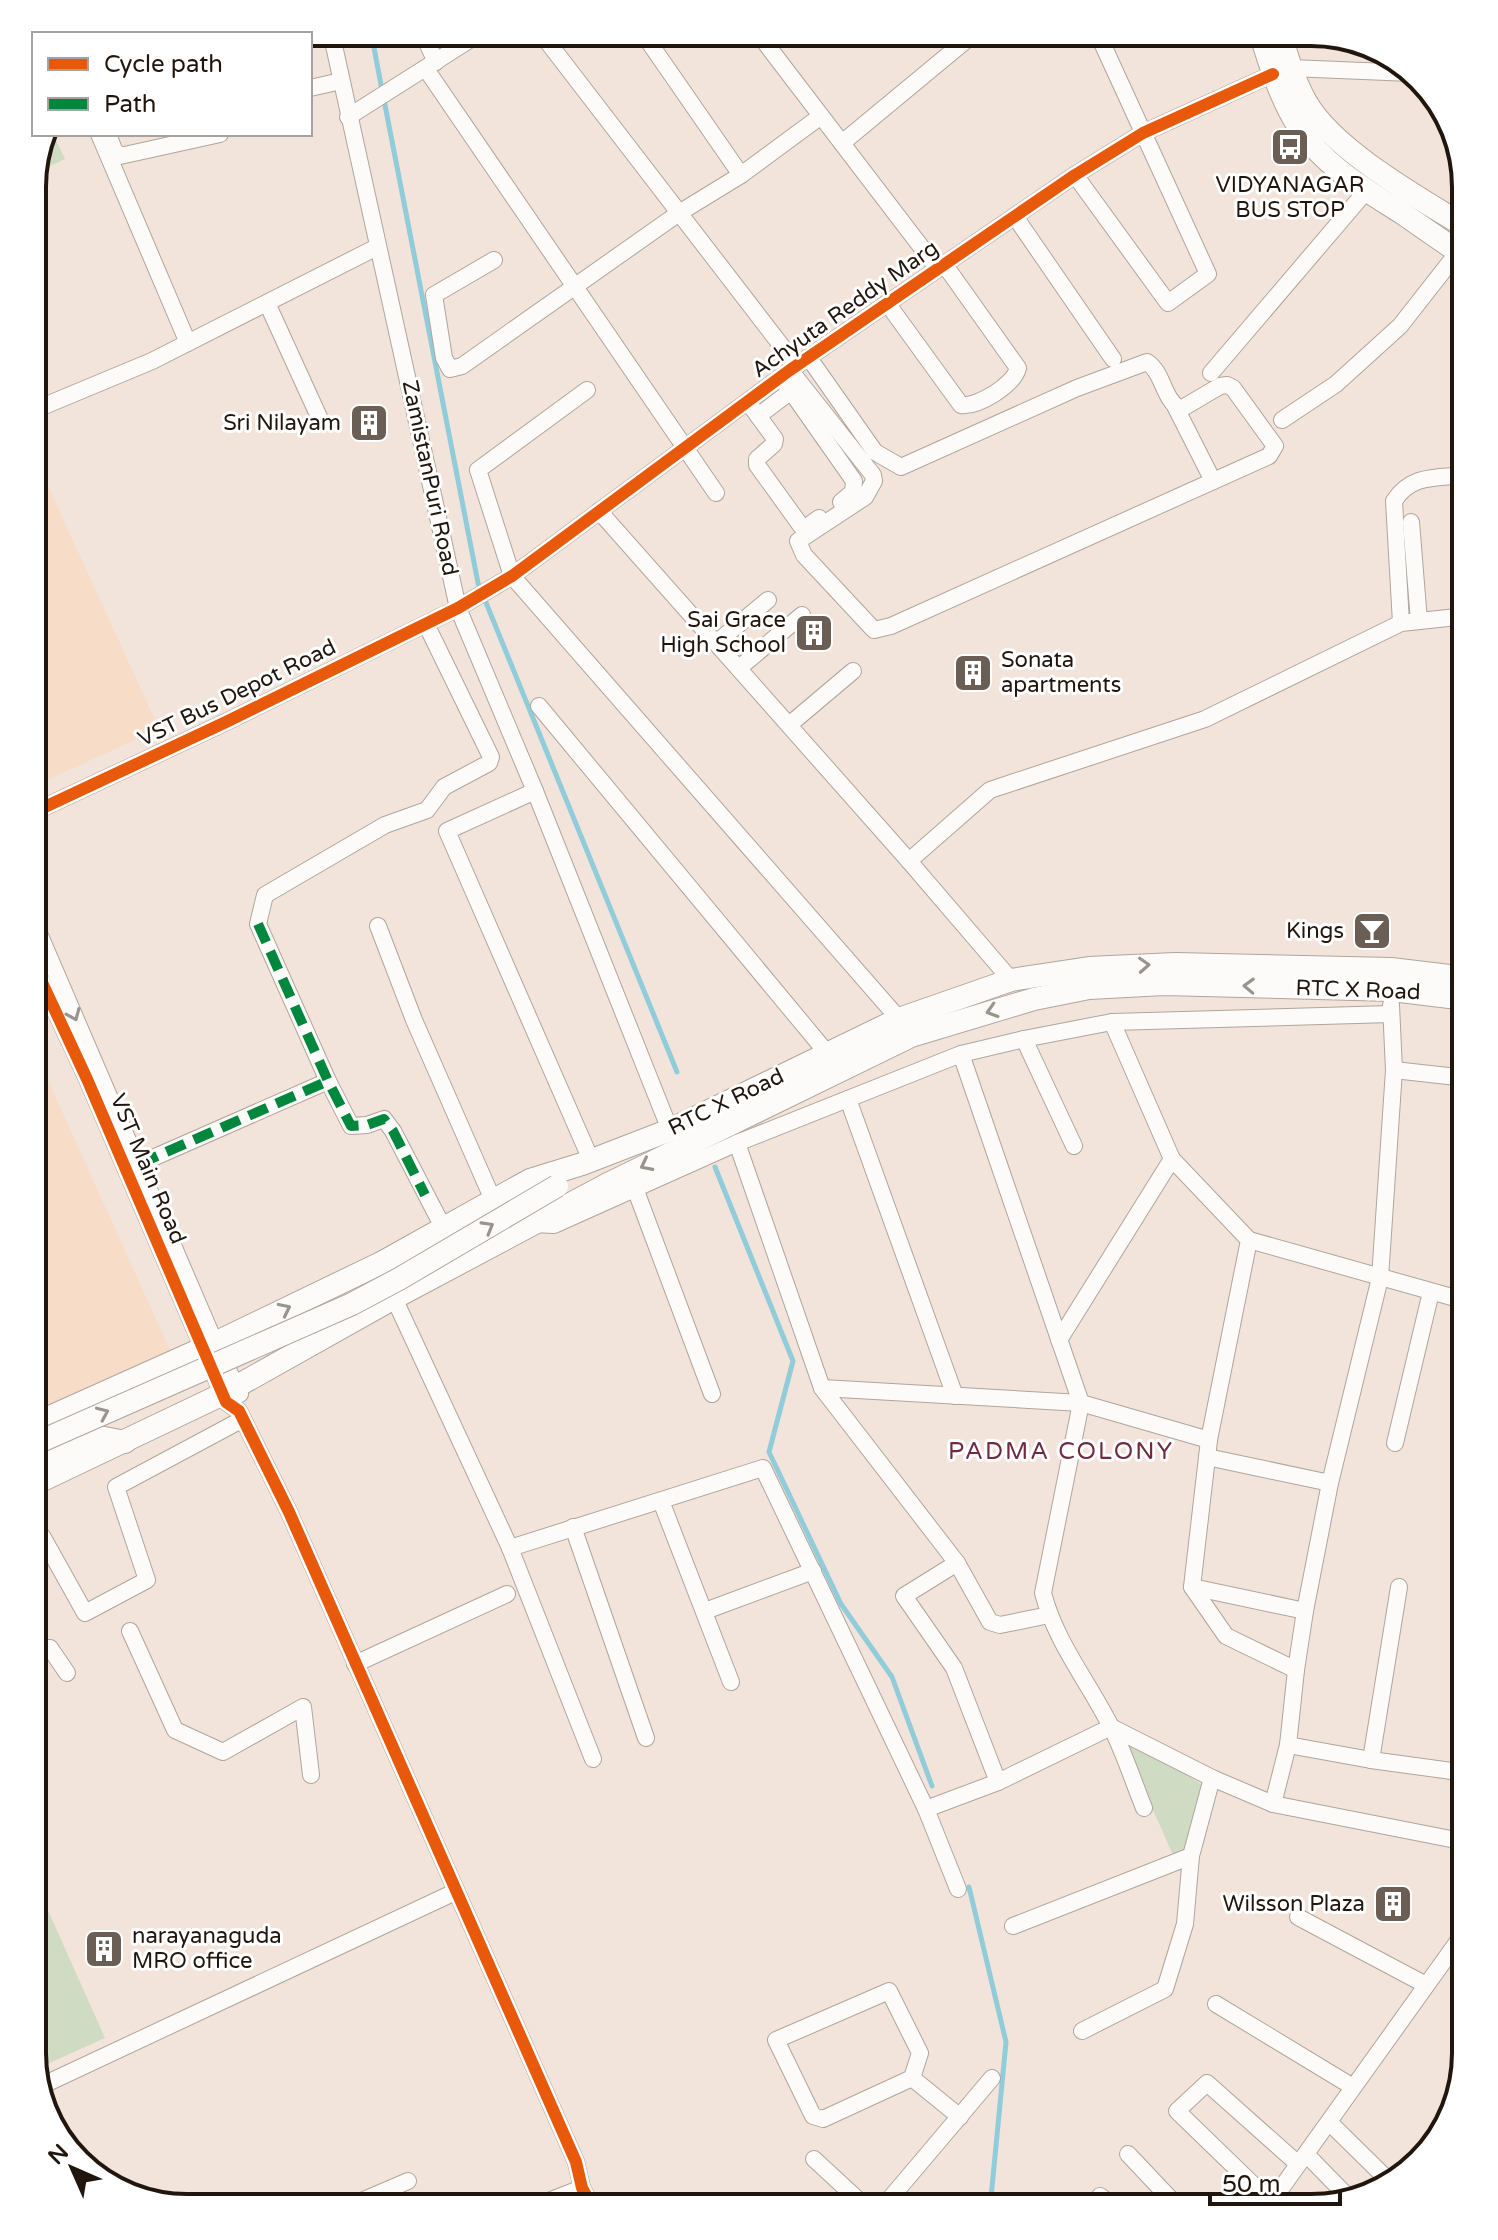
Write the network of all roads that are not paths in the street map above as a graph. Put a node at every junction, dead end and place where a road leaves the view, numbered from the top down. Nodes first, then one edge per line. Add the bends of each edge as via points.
1 (334, 46) edge
2 (426, 46) edge
3 (461, 46) edge
4 (551, 46) edge
5 (652, 46) edge
6 (768, 46) edge
7 (948, 46) edge
8 (1103, 46) edge
9 (1268, 46) edge
10 (1281, 46) edge
11 (431, 66) junction
12 (1282, 71) junction
13 (1394, 73) edge
14 (341, 81) junction
15 (312, 88) edge
16 (821, 116) junction
17 (348, 117) junction
18 (1143, 133) junction
19 (100, 136) edge
20 (109, 136) edge
21 (211, 136) edge
22 (842, 143) junction
23 (741, 175) junction
24 (1075, 175) junction
25 (1367, 190) junction
26 (679, 213) junction
27 (1016, 218) junction
28 (1452, 219) edge
29 (377, 247) junction
30 (1452, 247) edge
31 (494, 260) dead end
32 (941, 266) junction
33 (1452, 266) edge
34 (575, 286) junction
35 (887, 303) junction
36 (268, 306) junction
37 (188, 343) junction
38 (1113, 359) dead end
39 (793, 372) junction
40 (1211, 373) dead end
41 (587, 390) dead end
42 (748, 402) junction
43 (46, 405) edge
44 (1175, 406) junction
45 (758, 416) junction
46 (319, 417) dead end
47 (1282, 420) dead end
48 (683, 449) junction
49 (890, 462) junction
50 (873, 475) junction
51 (1452, 477) edge
52 (1213, 481) junction
53 (716, 493) dead end
54 (599, 511) junction
55 (1411, 522) dead end
56 (512, 576) junction
57 (768, 600) dead end
58 (464, 605) junction
59 (802, 615) dead end
60 (1452, 617) edge
61 (1419, 621) junction
62 (1401, 623) junction
63 (426, 624) junction
64 (716, 643) junction
65 (739, 668) junction
66 (853, 671) dead end
67 (539, 706) dead end
68 (789, 725) junction
69 (535, 791) junction
70 (46, 806) edge
71 (909, 861) junction
72 (378, 926) dead end
73 (46, 949) edge
74 (1452, 976) edge
75 (1089, 978) junction
76 (1011, 980) junction
77 (1392, 990) junction
78 (46, 991) edge
79 (1452, 997) edge
80 (1391, 1014) junction
81 (899, 1019) junction
82 (1112, 1022) junction
83 (1024, 1039) junction
84 (827, 1053) junction
85 (961, 1054) junction
86 (1394, 1070) junction
87 (1452, 1076) edge
88 (328, 1081) junction
89 (848, 1099) junction
90 (670, 1130) junction
91 (737, 1143) junction
92 (1074, 1146) dead end
93 (1172, 1159) junction
94 (586, 1162) junction
95 (139, 1164) junction
96 (636, 1191) junction
97 (493, 1200) junction
98 (533, 1223) junction
99 (444, 1229) junction
100 (1249, 1240) junction
101 (1380, 1278) junction
102 (1431, 1292) junction
103 (1452, 1297) edge
104 (394, 1298) junction
105 (1059, 1340) junction
106 (209, 1346) junction
107 (822, 1388) junction
108 (231, 1390) junction
109 (712, 1394) dead end
110 (955, 1396) junction
111 (1081, 1403) junction
112 (241, 1415) junction
113 (46, 1419) edge
114 (46, 1439) edge
115 (125, 1442) junction
116 (1395, 1443) dead end
117 (1208, 1449) junction
118 (46, 1459) edge
119 (46, 1479) edge
120 (1330, 1483) junction
121 (661, 1501) junction
122 (573, 1527) junction
123 (46, 1543) edge
124 (510, 1548) junction
125 (957, 1563) junction
126 (813, 1571) junction
127 (1192, 1587) junction
128 (1399, 1587) dead end
129 (507, 1594) dead end
130 (705, 1611) junction
131 (1305, 1611) junction
132 (1049, 1615) junction
133 (130, 1631) dead end
134 (46, 1648) edge
135 (355, 1664) junction
136 (1296, 1670) junction
137 (67, 1673) dead end
138 (731, 1682) dead end
139 (1111, 1727) junction
140 (646, 1738) dead end
141 (1288, 1745) junction
142 (593, 1759) dead end
143 (1371, 1760) junction
144 (1452, 1771) edge
145 (311, 1775) dead end
146 (1212, 1778) junction
147 (998, 1782) junction
148 (1273, 1804) junction
149 (1144, 1808) dead end
150 (926, 1809) junction
151 (1452, 1839) edge
152 (1191, 1856) junction
153 (958, 1889) dead end
154 (455, 1892) junction
155 (1298, 1917) dead end
156 (1013, 1926) dead end
157 (1452, 1949) edge
158 (1426, 1985) junction
159 (1216, 2004) dead end
160 (1082, 2031) dead end
161 (912, 2078) junction
162 (992, 2078) dead end
163 (49, 2082) edge
164 (1353, 2087) junction
165 (960, 2117) junction
166 (1329, 2122) junction
167 (1128, 2154) dead end
168 (814, 2159) dead end
169 (1302, 2159) junction
170 (1383, 2175) edge
171 (408, 2181) dead end
172 (582, 2188) junction
173 (1340, 2191) edge
174 (378, 2194) edge
175 (567, 2194) edge
176 (585, 2194) edge
177 (852, 2194) edge
178 (894, 2194) edge
179 (1166, 2194) edge
180 (1258, 2194) edge
181 (1277, 2194) edge

1 - 14 street, ZamistanPuri Road
2 - 11 street
3 - 11 street
4 - 26 street
5 - 23 street
6 - 16 street
7 - 22 street
8 - 18 street
9 - 12 main road
10 - 12 main road
11 - 17 street
11 - 34 street
12 - 13 street
12 - 18 street, Achyuta Reddy Marg
12 - 25 main road via 1291,115 1311,144
12 - 28 main road via 1341,143
14 - 15 street
14 - 17 street, ZamistanPuri Road
16 - 22 street
16 - 23 street
17 - 29 street, ZamistanPuri Road
18 - 24 street, Achyuta Reddy Marg
18 - 24 street via 1208,274 1168,303
19 - 37 street
20 - 21 street via 120,156
22 - 32 street
23 - 26 street
24 - 27 street, Achyuta Reddy Marg
25 - 30 main road
25 - 40 street
26 - 34 street
26 - 39 street
27 - 32 street, Achyuta Reddy Marg
27 - 38 street
29 - 36 street
29 - 58 street, ZamistanPuri Road
31 - 34 street via 434,295 450,369 462,366
32 - 35 street, Achyuta Reddy Marg
32 - 35 street via 1018,368 1006,385 970,406 961,405
33 - 47 street via 1400,326 1336,384
34 - 48 street
35 - 39 street, Achyuta Reddy Marg
36 - 37 street
36 - 46 street
37 - 43 street
39 - 42 street, Achyuta Reddy Marg
39 - 45 street
39 - 45 street via 854,481 850,496 801,526 757,465 775,439
39 - 49 street
39 - 50 street
41 - 56 street via 478,470
42 - 45 street
42 - 48 street, Achyuta Reddy Marg
44 - 49 street via 1156,371 1141,362 901,467
44 - 52 street
44 - 52 street via 1188,407 1227,385 1274,442 1269,456
48 - 53 street
48 - 54 street, Achyuta Reddy Marg
49 - 50 street
50 - 52 street via 865,497 798,541 804,555 870,628 880,630
51 - 62 street via 1413,481 1394,501
54 - 56 street, Achyuta Reddy Marg
54 - 64 street
55 - 61 street
56 - 58 street, Achyuta Reddy Marg
56 - 81 street
57 - 64 street
58 - 63 street, VST Bus Depot Road
58 - 69 street, ZamistanPuri Road
59 - 65 street
60 - 61 street
61 - 62 street
62 - 71 street via 1205,719 990,790
63 - 70 street, VST Bus Depot Road
63 - 88 street via 491,757 489,763 444,787 427,810 385,825 265,895 258,924
64 - 65 street
65 - 68 street
66 - 68 street
67 - 84 street
68 - 71 street
69 - 90 street, ZamistanPuri Road
69 - 94 street via 447,831
71 - 76 street
72 - 97 street
73 -> 95 street, VST Main Road
75 -> 74 main road, RTC X Road via 1175,964 1391,969
75 - 76 main road, RTC X Road
77 -> 75 main road, RTC X Road
75 -> 98 main road, RTC X Road via 911,1036
76 - 81 main road, RTC X Road
77 - 79 main road, RTC X Road
77 - 80 street
78 - 106 street, VST Main Road
80 - 82 street
80 - 86 street
81 - 84 main road, RTC X Road
82 - 83 street
82 - 93 street
83 - 85 street
83 - 92 street
84 - 90 main road, RTC X Road
85 - 89 street
85 - 105 street
86 - 87 street
86 - 101 street
88 - 95 street
88 - 99 street via 351,1126 384,1119
89 - 91 street
89 - 110 street
90 - 94 main road, RTC X Road
91 - 96 street
91 - 107 street
93 - 100 street
93 - 105 street
94 - 97 main road, RTC X Road via 530,1180
114 -> 94 main road, bridge via 352,1304 557,1186
95 - 106 street, VST Main Road
96 - 98 street via 554,1225
96 - 109 street
97 - 99 main road, RTC X Road
98 - 104 main road, RTC X Road
106 -> 99 main road, RTC X Road
100 - 101 street
100 - 117 street
101 - 102 street
101 - 120 street
102 - 103 street
102 - 116 street
104 - 108 main road, RTC X Road
104 - 124 street
105 - 111 street
106 - 108 street, VST Main Road
106 - 113 main road, RTC X Road
107 - 110 street
107 - 125 street
108 - 112 street, VST Main Road via 226,1402
108 - 115 main road, RTC X Road
110 - 111 street
111 - 117 street
111 - 132 street via 1043,1593
112 - 123 street via 116,1487 147,1580 85,1613
112 - 135 street, VST Main Road
115 - 118 main road, RTC X Road via 99,1437
115 - 119 main road, RTC X Road
117 - 120 street
117 - 127 street
120 - 131 street
121 - 122 street
121 - 126 street via 763,1468
121 - 130 street
122 - 124 street
122 - 140 street
124 - 142 street
125 - 132 street via 990,1622 1000,1625
125 - 147 street via 904,1596 954,1668
126 - 130 street
126 - 150 street
127 - 131 street
127 - 136 street via 1226,1636
128 - 143 street
129 - 135 street
130 - 138 street
131 - 136 street
132 - 139 street
133 - 145 street via 175,1730 223,1752 303,1707
134 - 137 street
135 - 154 street, VST Main Road
136 - 141 street
139 - 146 street
139 - 147 street
139 - 149 street
141 - 143 street
141 - 148 street
143 - 144 street
146 - 148 street
146 - 152 street
147 - 150 street
148 - 151 street
150 - 153 street
152 - 156 street
152 - 160 street via 1185,1924 1165,1989
154 - 163 street
154 - 172 street, VST Main Road via 576,2162
155 - 158 street
157 - 158 street
158 - 164 street
159 - 164 street
161 - 161 street via 920,2053 889,1991 776,2040 813,2116 823,2119
161 - 165 street
162 - 165 street
164 - 166 street
165 - 178 street
166 - 169 street
166 - 170 street
167 - 179 street
168 - 177 street
169 - 173 street
169 - 180 street via 1207,2083 1177,2111
169 - 181 street
171 - 174 street
172 - 175 street
172 - 176 street, VST Main Road

